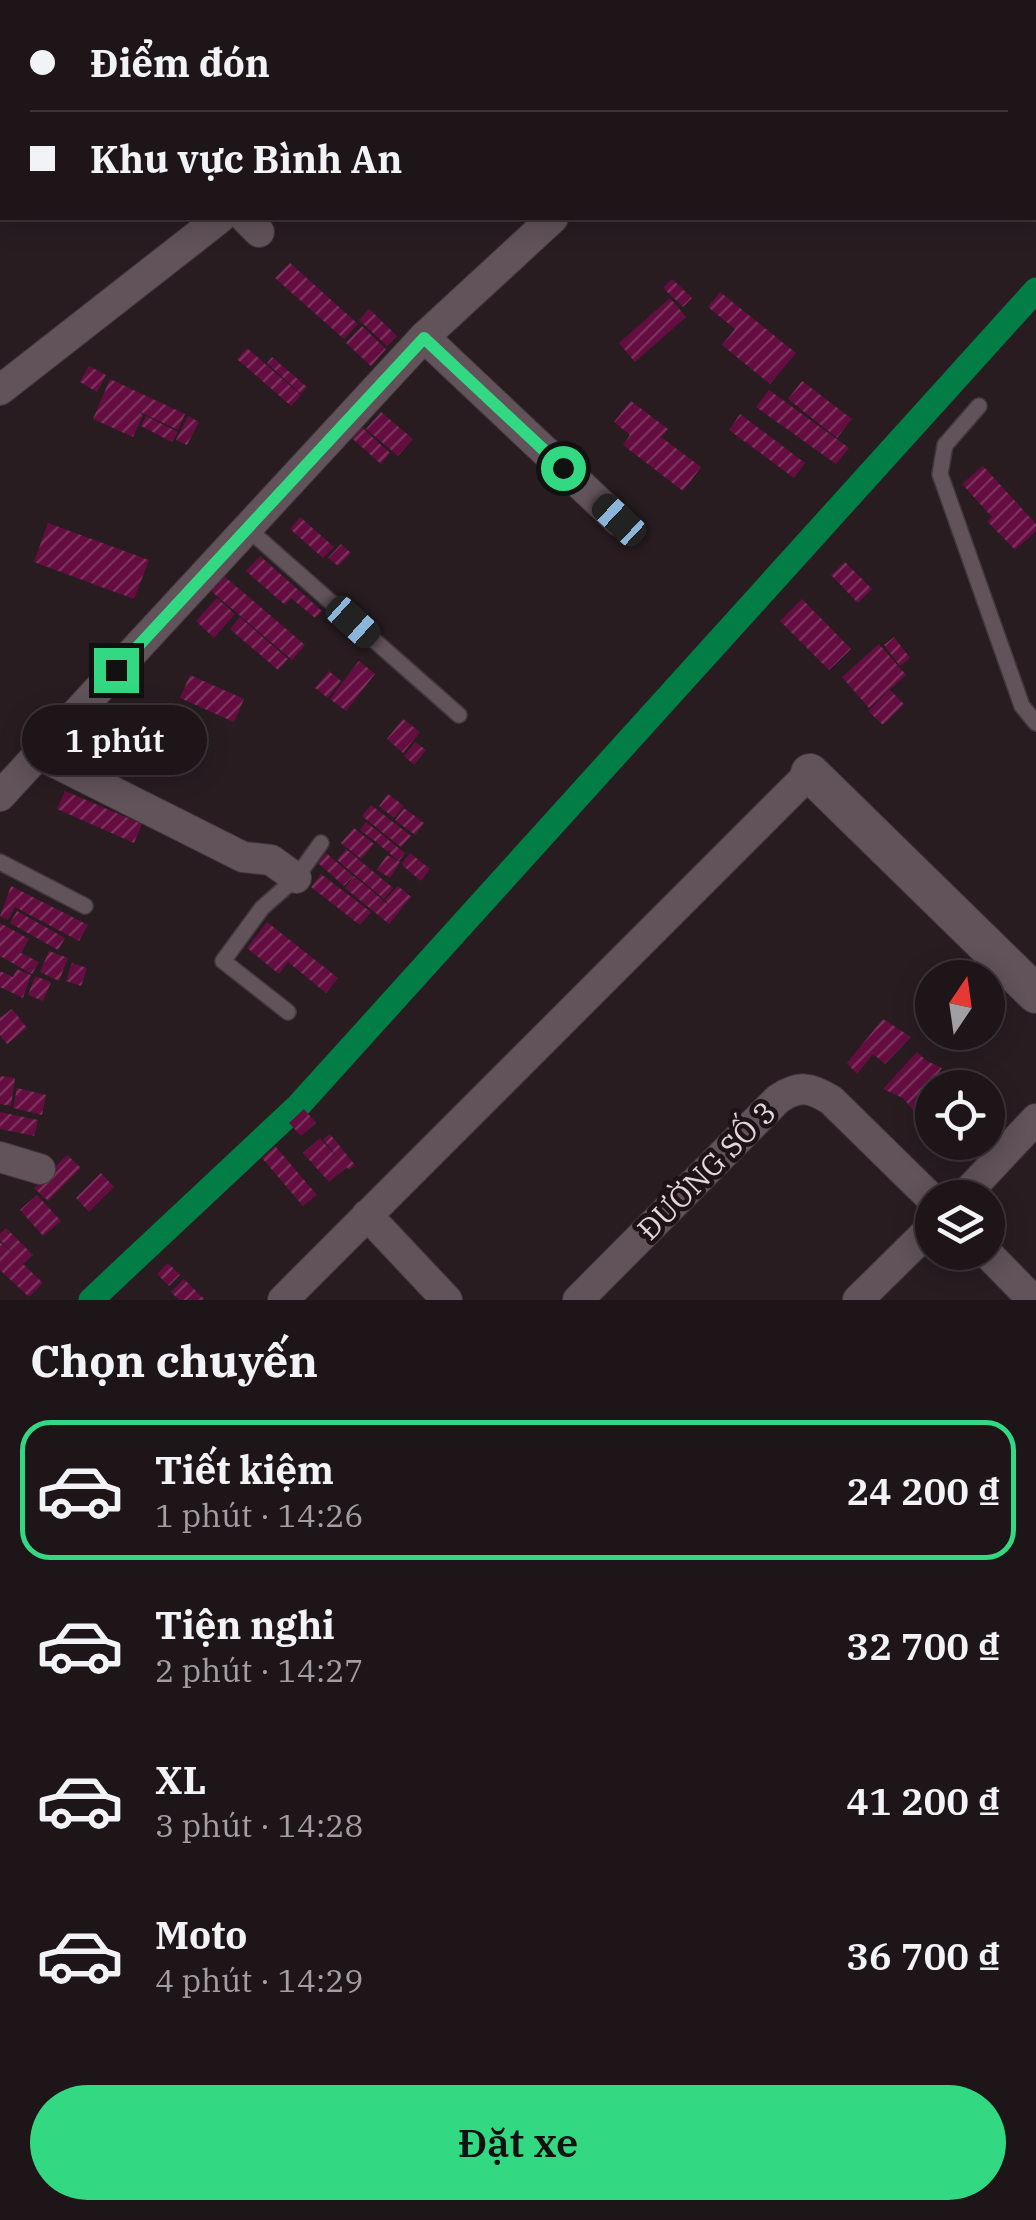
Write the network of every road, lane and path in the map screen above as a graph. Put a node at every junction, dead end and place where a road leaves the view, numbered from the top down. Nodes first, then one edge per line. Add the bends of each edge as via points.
1 (217, 220) edge
2 (552, 220) edge
3 (424, 338) junction
4 (0, 390) edge
5 (979, 406) dead end
6 (619, 520) dead end
7 (247, 528) junction
8 (459, 715) dead end
9 (1036, 723) edge
10 (38, 754) junction
11 (810, 773) joint
12 (0, 796) edge
13 (321, 844) dead end
14 (0, 862) edge
15 (296, 878) junction
16 (86, 906) dead end
17 (1036, 994) edge
18 (288, 1012) dead end
19 (1036, 1119) edge
20 (0, 1156) edge
21 (40, 1168) dead end
22 (979, 1180) edge
23 (915, 1182) edge
24 (367, 1216) junction
25 (915, 1244) edge
26 (1004, 1270) edge
27 (283, 1300) edge
28 (447, 1300) edge
29 (578, 1300) edge
30 (858, 1300) edge
31 (1034, 1300) edge

1 - 4 street
2 - 3 street
3 - 6 street
3 - 7 street
5 - 9 lane via 945,446 940,474 1022,706
7 - 8 lane
7 - 10 street
10 - 12 street
10 - 15 street via 243,857 271,860
11 - 17 street
11 - 24 street
13 - 15 lane
14 - 16 lane
15 - 18 lane via 262,908 223,961
19 - 22 street
20 - 21 street
23 - 29 street, ĐƯỜNG SỐ 3 via 830,1100 804,1088 791,1090
24 - 27 street
24 - 28 street
25 - 30 street
26 - 31 street

